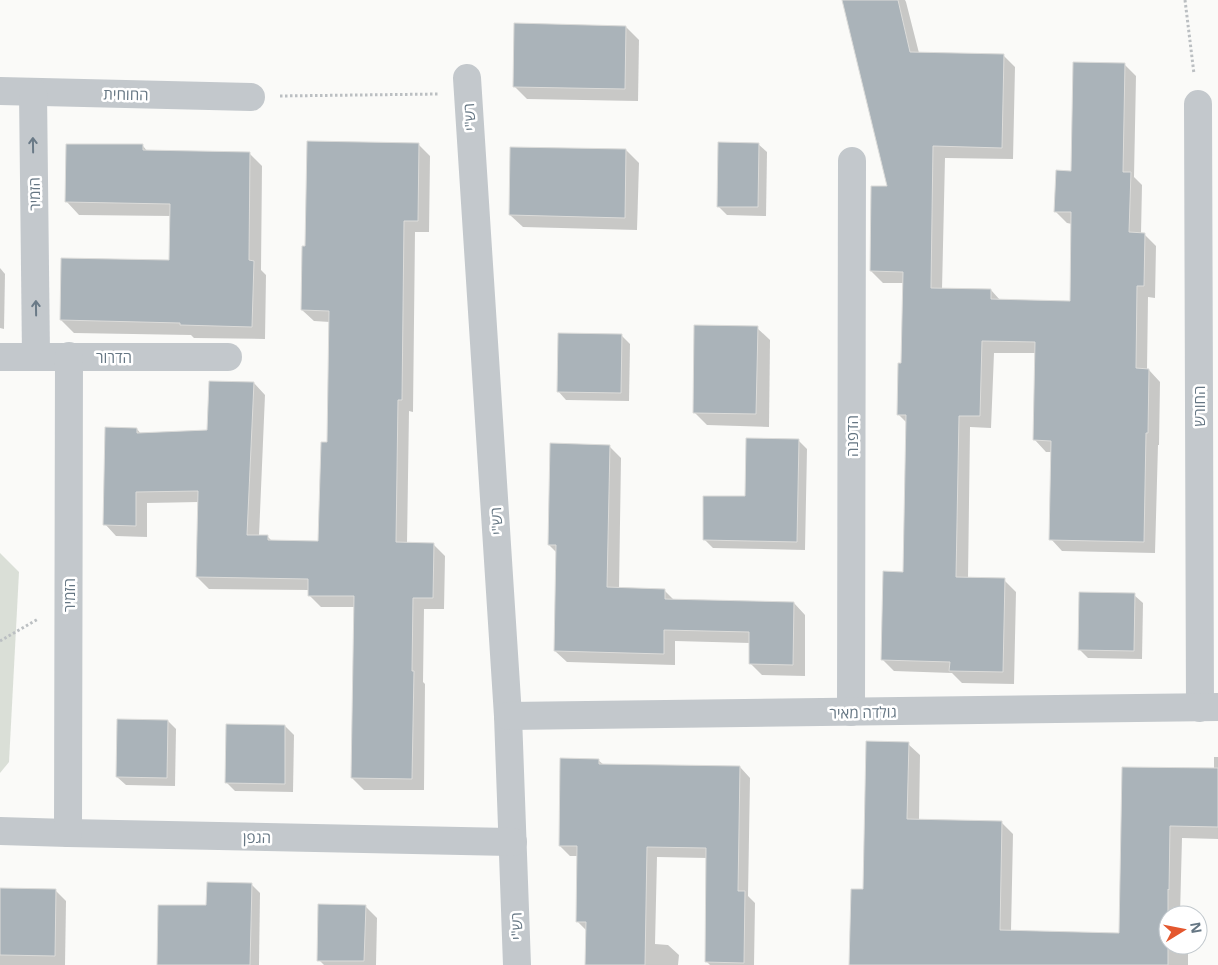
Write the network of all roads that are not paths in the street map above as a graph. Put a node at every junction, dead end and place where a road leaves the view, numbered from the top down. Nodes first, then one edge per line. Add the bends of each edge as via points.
1 (467, 86) road end
2 (0, 91) edge
3 (33, 92) junction
4 (251, 97) road end
5 (1198, 104) road end
6 (852, 160) dead end
7 (0, 356) edge
8 (36, 356) junction
9 (69, 356) junction
10 (228, 357) dead end
11 (1209, 708) edge
12 (851, 712) junction
13 (508, 716) junction
14 (0, 831) edge
15 (68, 833) junction
16 (514, 842) junction
17 (517, 965) edge

1 - 13 street, רש"י
2 - 3 street, החוחית
3 - 4 street, החוחית
8 -> 3 street, הזמיר
5 - 11 street, החורש
6 - 12 street, הדפנה
7 - 8 street, הדרור
8 - 9 street, הדרור
9 - 10 street, הדרור
9 - 15 street, הזמיר
11 - 12 street, גולדה מאיר
12 - 13 street, גולדה מאיר
13 - 16 street, רש"י
14 - 15 street, הגפן
15 - 16 street, הגפן
16 - 17 street, רש"י

